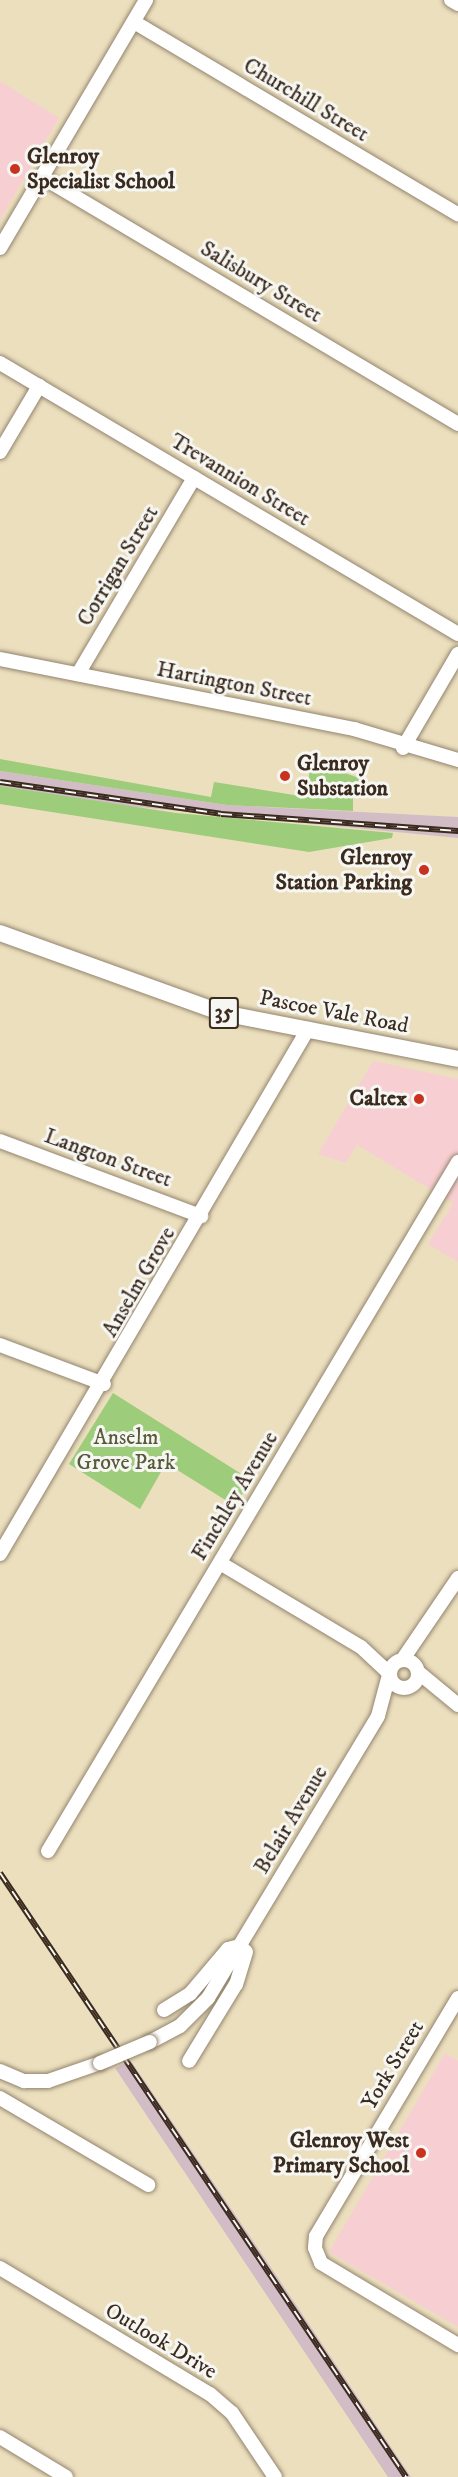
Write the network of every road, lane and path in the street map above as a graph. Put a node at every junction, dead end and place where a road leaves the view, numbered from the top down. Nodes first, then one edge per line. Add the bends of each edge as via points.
1 (146, 0) edge
2 (451, 0) edge
3 (458, 4) edge
4 (134, 22) junction
5 (42, 177) junction
6 (458, 214) edge
7 (0, 248) edge
8 (0, 363) edge
9 (39, 386) junction
10 (458, 424) edge
11 (0, 452) edge
12 (194, 478) junction
13 (458, 634) edge
14 (458, 654) edge
15 (0, 659) edge
16 (78, 674) junction
17 (403, 748) junction
18 (458, 760) edge
19 (0, 933) edge
20 (309, 1029) junction
21 (458, 1059) edge
22 (0, 1141) edge
23 (458, 1162) edge
24 (201, 1216) junction
25 (0, 1345) edge
26 (104, 1384) junction
27 (1, 1550) edge
28 (220, 1563) junction
29 (458, 1578) edge
30 (431, 1623) junction
31 (360, 1647) junction
32 (403, 1659) junction
33 (418, 1670) junction
34 (389, 1674) junction
35 (407, 1688) junction
36 (452, 1701) edge
37 (378, 1716) junction
38 (48, 1851) dead end
39 (240, 1946) junction
40 (458, 1998) edge
41 (164, 2010) dead end
42 (189, 2061) dead end
43 (0, 2071) edge
44 (0, 2098) edge
45 (148, 2185) dead end
46 (0, 2268) edge
47 (458, 2345) edge
48 (0, 2438) edge
49 (66, 2477) edge
50 (275, 2477) edge

1 - 4 street
2 - 3 street
4 - 5 street
4 - 6 street, Churchill Street
5 - 7 street
5 - 10 street, Salisbury Street
8 - 9 street, Trevannion Street
9 - 11 street
9 - 12 street, Trevannion Street
12 - 13 street, Trevannion Street
12 - 16 street, Corrigan Street
14 - 17 street
15 - 16 street, Hartington Street
16 - 17 street, Hartington Street via 354,729
17 - 18 street, Hartington Street
19 - 20 main road, Pascoe Vale Road / 35 via 222,1013
20 - 21 main road, Pascoe Vale Road / 35
20 - 24 street, Anselm Grove
22 - 24 street, Langton Street
23 - 28 street, Finchley Avenue
24 - 26 street, Anselm Grove
25 - 26 street
26 - 27 street, Anselm Grove
28 - 31 street
28 - 38 street, Finchley Avenue
29 - 30 street
30 - 32 street
30 - 33 street
31 - 32 street
31 - 34 street
32 - 33 street
32 - 34 street
33 - 35 street
33 - 36 street
34 - 35 street
34 - 37 street
35 - 36 street
35 - 37 street
37 - 39 street, Belair Avenue
39 - 41 street, Belair Avenue via 224,1952 190,1994
39 - 42 street via 247,1955 245,1966
39 - 43 street, Belair Avenue, bridge via 200,2008 150,2042 48,2081 24,2081
40 - 47 street, York Street via 316,2236 315,2248 321,2263
44 - 45 street
46 - 50 street, Outlook Drive via 210,2394 232,2413
48 - 49 street

